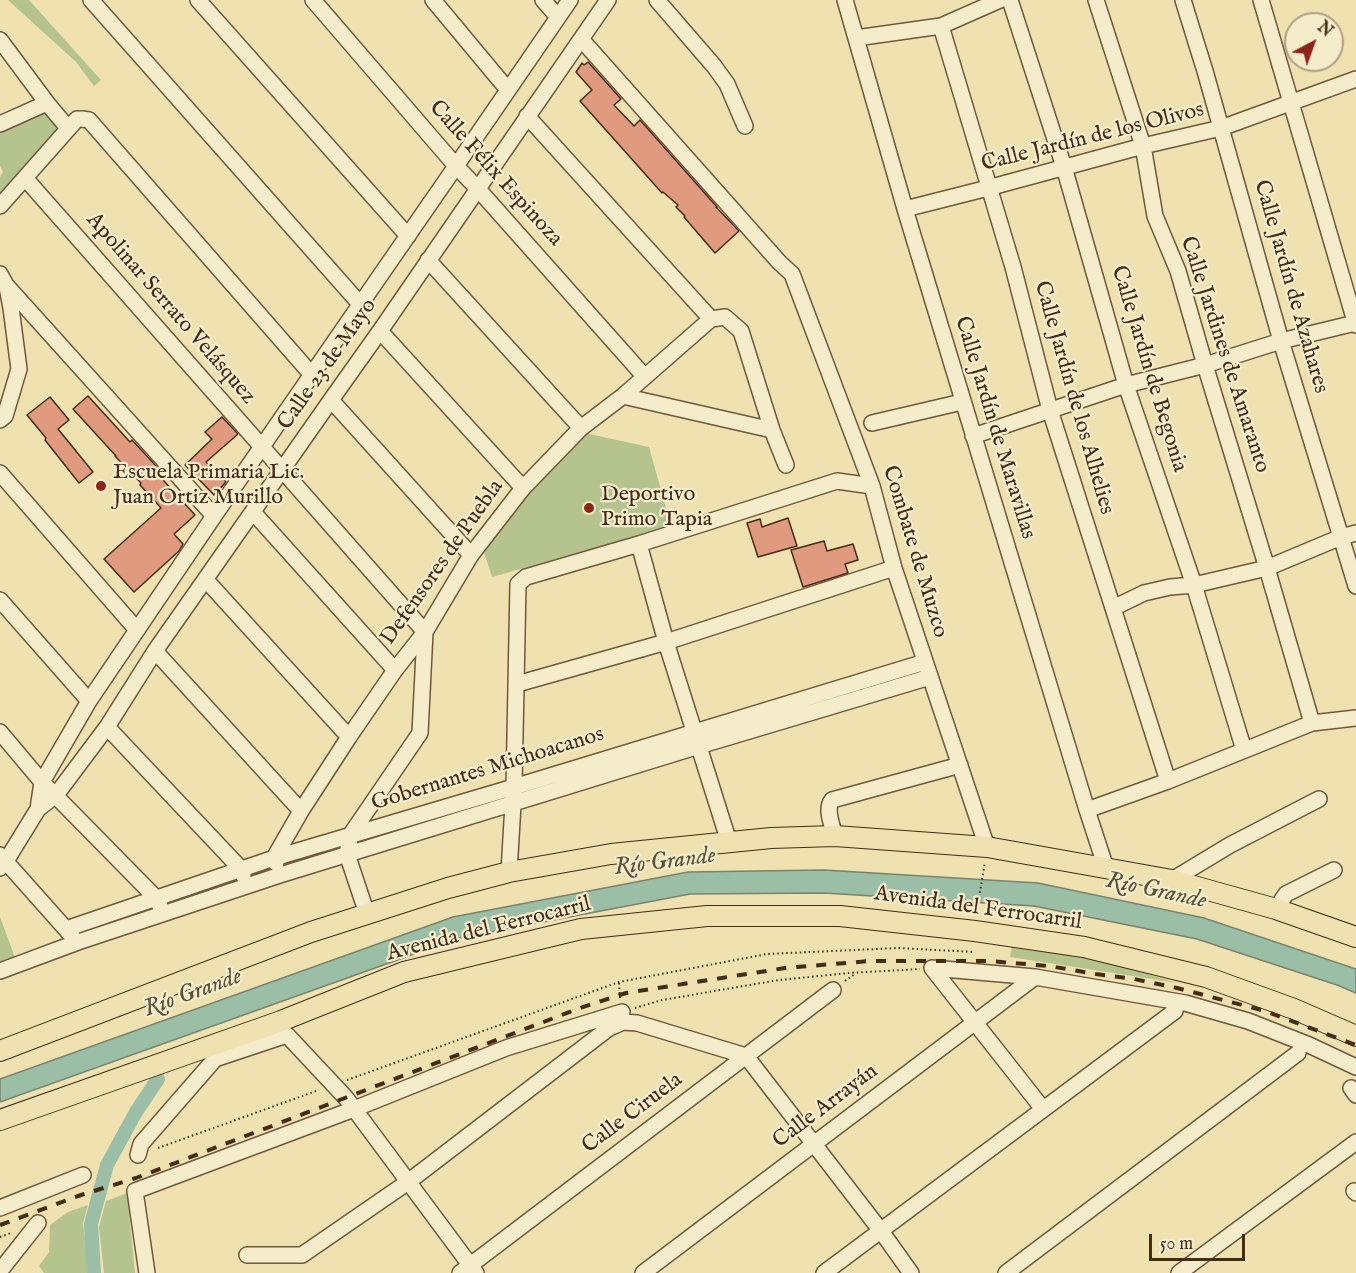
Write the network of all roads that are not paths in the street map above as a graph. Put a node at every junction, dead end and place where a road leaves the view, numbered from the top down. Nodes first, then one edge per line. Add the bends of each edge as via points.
1 (91, 0) edge
2 (198, 0) edge
3 (313, 0) edge
4 (433, 0) edge
5 (543, 0) edge
6 (570, 0) edge
7 (608, 0) edge
8 (657, 0) edge
9 (845, 0) edge
10 (1000, 0) edge
11 (1010, 0) edge
12 (1096, 0) edge
13 (1183, 0) edge
14 (1261, 0) edge
15 (558, 17) junction
16 (941, 26) junction
17 (856, 38) junction
18 (580, 39) junction
19 (0, 41) edge
20 (1356, 79) edge
21 (508, 90) junction
22 (47, 103) junction
23 (1291, 103) junction
24 (527, 116) junction
25 (0, 124) edge
26 (745, 126) dead end
27 (69, 128) junction
28 (1221, 128) junction
29 (1143, 146) junction
30 (456, 166) junction
31 (1064, 167) junction
32 (25, 178) junction
33 (988, 188) junction
34 (478, 189) junction
35 (0, 206) edge
36 (904, 209) junction
37 (408, 236) junction
38 (429, 260) junction
39 (2, 282) edge
40 (360, 304) junction
41 (718, 318) junction
42 (1356, 324) edge
43 (380, 331) junction
44 (1281, 341) junction
45 (1205, 365) junction
46 (312, 375) junction
47 (645, 377) junction
48 (1126, 385) junction
49 (623, 396) junction
50 (331, 400) junction
51 (962, 402) junction
52 (1050, 410) junction
53 (0, 420) edge
54 (872, 423) dead end
55 (581, 428) junction
56 (772, 430) junction
57 (973, 436) junction
58 (262, 448) junction
59 (786, 465) dead end
60 (282, 471) junction
61 (0, 473) edge
62 (872, 486) junction
63 (523, 488) junction
64 (253, 512) junction
65 (214, 516) junction
66 (1348, 535) edge
67 (639, 544) junction
68 (471, 555) junction
69 (894, 568) junction
70 (1267, 568) junction
71 (206, 580) junction
72 (1194, 585) junction
73 (1356, 586) edge
74 (0, 600) edge
75 (1113, 608) junction
76 (137, 630) junction
77 (425, 632) junction
78 (666, 642) junction
79 (155, 651) junction
80 (928, 669) junction
81 (395, 670) junction
82 (517, 684) junction
83 (89, 701) junction
84 (1356, 718) edge
85 (1312, 723) junction
86 (107, 727) junction
87 (0, 732) edge
88 (349, 737) junction
89 (697, 739) junction
90 (1244, 750) junction
91 (960, 765) junction
92 (1168, 781) junction
93 (42, 782) junction
94 (514, 787) junction
95 (56, 795) junction
96 (1319, 799) dead end
97 (513, 804) junction
98 (38, 809) junction
99 (1087, 810) junction
100 (301, 811) junction
101 (351, 834) junction
102 (835, 836) junction
103 (729, 842) junction
104 (987, 847) junction
105 (347, 854) junction
106 (274, 858) junction
107 (2, 861) edge
108 (1106, 868) junction
109 (241, 869) junction
110 (1334, 870) dead end
111 (509, 872) junction
112 (280, 875) junction
113 (1172, 880) junction
114 (248, 886) junction
115 (157, 899) junction
116 (1276, 909) junction
117 (164, 914) junction
118 (368, 914) junction
119 (66, 929) junction
120 (1356, 937) edge
121 (78, 942) junction
122 (0, 971) edge
123 (1035, 977) junction
124 (833, 990) dead end
125 (1175, 1011) dead end
126 (622, 1017) junction
127 (975, 1023) junction
128 (1356, 1036) edge
129 (1304, 1049) junction
130 (0, 1051) edge
131 (746, 1056) junction
132 (1356, 1067) edge
133 (350, 1103) junction
134 (1043, 1109) junction
135 (0, 1120) edge
136 (1356, 1142) edge
137 (814, 1143) junction
138 (138, 1155) dead end
139 (84, 1175) dead end
140 (408, 1182) junction
141 (0, 1208) edge
142 (38, 1223) dead end
143 (881, 1231) junction
144 (247, 1255) dead end
145 (469, 1270) edge
146 (0, 1272) edge
147 (147, 1273) edge
148 (643, 1273) edge
149 (824, 1273) edge
150 (911, 1273) edge
151 (1006, 1273) edge
152 (1179, 1273) edge

1 - 40 street
2 - 37 street
3 - 30 street, Calle Félix Espinoza
4 - 21 street
5 - 15 street
6 - 15 street, Calle 23 de Mayo
7 - 18 street, Calle 23 de Mayo
8 - 26 street via 727,84
9 - 17 street, Calle Jardín de Maravillas
10 - 16 street
11 - 31 street, Calle Jardín de Begonia
12 - 29 street, Calle Jardines de Amaranto
13 - 28 street, Calle Jardín de Azahares
14 - 23 street
15 - 21 street, Calle 23 de Mayo
16 - 17 street
16 - 33 street, Calle Jardín de los Alhelies
17 - 36 street, Calle Jardín de Maravillas
18 - 24 street, Calle 23 de Mayo
18 - 62 street, Combate de Muzco via 792,274
19 - 22 street
20 - 23 street, Calle Jardín de los Olivos
21 - 30 street, Calle 23 de Mayo
22 - 25 street
22 - 27 street
23 - 28 street, Calle Jardín de los Olivos
23 - 42 street
24 - 34 street, Calle 23 de Mayo
24 - 41 street
27 - 32 street
27 - 46 street via 77,120 89,120
28 - 29 street, Calle Jardín de los Olivos
28 - 44 street, Calle Jardín de Azahares
29 - 31 street, Calle Jardín de los Olivos
29 - 45 street, Calle Jardines de Amaranto via 1155,216 1178,271
30 - 34 street, Calle Félix Espinoza
30 - 37 street, Calle 23 de Mayo
31 - 33 street, Calle Jardín de los Olivos
31 - 48 street, Calle Jardín de Begonia
32 - 35 street
32 - 58 street, Apolinar Serrato Velásquez
33 - 36 street, Calle Jardín de los Olivos
33 - 52 street, Calle Jardín de los Alhelies
34 - 38 street, Calle 23 de Mayo
34 - 47 street, Calle Félix Espinoza
36 - 51 street, Calle Jardín de Maravillas
37 - 40 street, Calle 23 de Mayo
38 - 43 street, Calle 23 de Mayo
38 - 55 street
39 - 53 street via 11,308 19,369 5,416
39 - 65 street
40 - 46 street, Calle 23 de Mayo
41 - 47 street, Defensores de Puebla
41 - 56 street via 741,331
42 - 44 street
43 - 50 street, Calle 23 de Mayo
43 - 63 street
44 - 45 street
44 - 66 street, Calle Jardín de Azahares
45 - 48 street
45 - 70 street, Calle Jardines de Amaranto
46 - 58 street, Calle 23 de Mayo
47 - 49 street, Defensores de Puebla
48 - 52 street
48 - 72 street, Calle Jardín de Begonia
49 - 55 street, Defensores de Puebla
49 - 56 street
50 - 60 street, Calle 23 de Mayo
50 - 68 street
51 - 54 street
51 - 57 street, Calle Jardín de Maravillas
52 - 57 street
52 - 75 street, Calle Jardín de los Alhelies
55 - 63 street, Defensores de Puebla
56 - 59 street
57 - 99 street, Calle Jardín de Maravillas
58 - 60 street, Apolinar Serrato Velásquez
58 - 65 street, Calle 23 de Mayo
60 - 64 street, Calle 23 de Mayo
60 - 77 street, Apolinar Serrato Velásquez
61 - 76 street
62 - 67 street via 837,482
62 - 69 street, Combate de Muzco
63 - 68 street, Defensores de Puebla
64 - 71 street, Calle 23 de Mayo
64 - 81 street
65 - 76 street, Calle 23 de Mayo
66 - 70 street
66 - 73 street, Calle Jardín de Azahares
67 - 78 street
67 - 82 street via 526,577 518,584
68 - 77 street, Defensores de Puebla
69 - 78 street
69 - 80 street, Combate de Muzco
70 - 72 street
70 - 85 street, Calle Jardines de Amaranto
71 - 79 street, Calle 23 de Mayo
71 - 88 street
72 - 75 street via 1144,593
72 - 90 street, Calle Jardín de Begonia
74 - 83 street
75 - 92 street, Calle Jardín de los Alhelies
76 - 83 street, Calle 23 de Mayo
77 - 81 street, Defensores de Puebla
77 - 101 street via 420,733
78 - 82 street
78 - 89 street
79 - 86 street, Calle 23 de Mayo
79 - 100 street
80 - 89 street, Gobernantes Michoacanos
80 - 91 street, Combate de Muzco
81 - 88 street, Defensores de Puebla
82 - 94 street
83 - 93 street, Calle 23 de Mayo
84 - 85 street
85 - 90 street
86 - 95 street, Calle 23 de Mayo
86 - 109 street
87 - 93 street
88 - 100 street, Defensores de Puebla
89 - 94 street, Gobernantes Michoacanos
89 - 97 street, Gobernantes Michoacanos
89 - 103 street
90 - 92 street
91 - 102 street via 832,800 829,811
91 - 104 street, Combate de Muzco
92 - 99 street
93 - 95 street
93 - 98 street, Calle 23 de Mayo
94 - 97 street
94 - 101 street, Gobernantes Michoacanos
95 - 98 street, Calle 23 de Mayo
95 - 115 street
96 - 113 street
97 - 105 street, Gobernantes Michoacanos
97 - 111 street
98 - 107 street, Calle 23 de Mayo
99 - 108 street, Calle Jardín de Maravillas
100 - 106 street, Defensores de Puebla
101 - 105 street
101 - 106 street, Gobernantes Michoacanos
102 - 103 main road
102 - 104 main road
103 - 111 main road via 611,854
104 - 108 main road
105 - 112 street, Gobernantes Michoacanos
105 - 118 street
106 - 109 street, Gobernantes Michoacanos
106 - 112 street
107 - 119 street
108 - 113 main road
109 - 114 street
109 - 115 street, Gobernantes Michoacanos
110 - 116 street via 1286,894
111 - 118 main road
112 - 114 street, Gobernantes Michoacanos
113 - 116 main road
114 - 117 street, Gobernantes Michoacanos
115 - 117 street
115 - 119 street, Gobernantes Michoacanos
116 - 120 main road
117 - 121 street, Gobernantes Michoacanos
118 - 130 main road via 311,932
119 - 121 street
121 - 122 street, Gobernantes Michoacanos
123 - 127 street, Calle Arrayán
123 - 127 street via 932,968
123 - 129 street via 1185,1003 1248,1021
124 - 131 street, Calle Ciruela
125 - 134 street
126 - 131 street
126 - 133 street via 506,1048
126 - 140 street
127 - 134 street
127 - 137 street, Calle Arrayán
128 - 135 main road, Avenida del Ferrocarril via 1206,977 976,922 707,916 581,929 404,972 281,1021
129 - 132 street
129 - 151 street
131 - 137 street
131 - 145 street, Calle Ciruela
133 - 138 street via 287,1035 215,1059 141,1144
133 - 140 street
133 - 147 street via 135,1191
134 - 143 street
136 - 152 street
137 - 143 street
137 - 148 street, Calle Arrayán
139 - 141 street
140 - 144 street via 302,1255
140 - 145 street
142 - 146 street
143 - 149 street
143 - 150 street

